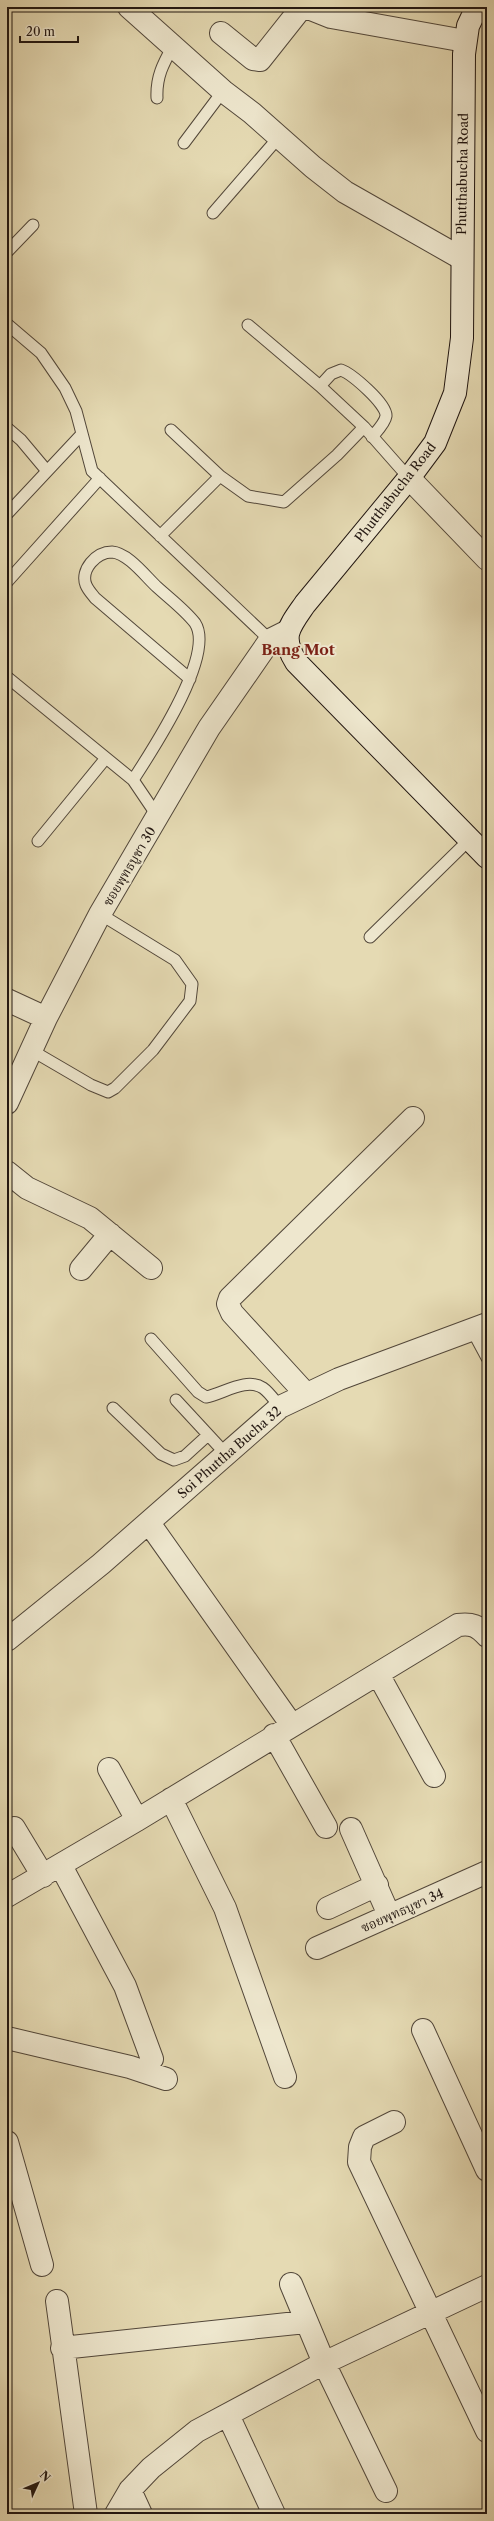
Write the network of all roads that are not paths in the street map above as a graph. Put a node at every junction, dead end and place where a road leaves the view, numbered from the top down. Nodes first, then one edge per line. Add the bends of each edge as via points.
1 (129, 7) edge
2 (302, 7) edge
3 (306, 7) edge
4 (477, 7) edge
5 (221, 33) dead end
6 (465, 41) junction
7 (173, 46) junction
8 (223, 91) junction
9 (157, 98) dead end
10 (279, 137) junction
11 (184, 143) dead end
12 (214, 213) dead end
13 (33, 225) dead end
14 (7, 252) edge
15 (461, 258) junction
16 (7, 324) edge
17 (248, 325) dead end
18 (320, 386) junction
19 (364, 427) junction
20 (7, 428) edge
21 (171, 430) dead end
22 (81, 434) junction
23 (372, 437) junction
24 (47, 471) junction
25 (220, 476) junction
26 (100, 478) junction
27 (409, 478) junction
28 (7, 514) edge
29 (160, 536) junction
30 (487, 559) edge
31 (7, 582) edge
32 (279, 636) junction
33 (7, 677) edge
34 (190, 679) junction
35 (106, 758) junction
36 (133, 780) junction
37 (158, 817) junction
38 (470, 839) junction
39 (38, 841) dead end
40 (487, 856) edge
41 (100, 914) junction
42 (370, 937) dead end
43 (7, 1000) edge
44 (46, 1018) junction
45 (31, 1050) junction
46 (7, 1102) edge
47 (413, 1118) dead end
48 (7, 1172) edge
49 (110, 1234) junction
50 (151, 1268) dead end
51 (81, 1269) dead end
52 (479, 1327) edge
53 (151, 1339) dead end
54 (487, 1358) edge
55 (306, 1394) junction
56 (176, 1400) dead end
57 (280, 1407) junction
58 (113, 1408) dead end
59 (208, 1435) junction
60 (226, 1453) junction
61 (149, 1523) junction
62 (487, 1636) edge
63 (7, 1640) edge
64 (378, 1674) junction
65 (283, 1730) junction
66 (109, 1769) dead end
67 (434, 1776) dead end
68 (171, 1799) junction
69 (137, 1820) junction
70 (326, 1827) dead end
71 (14, 1828) dead end
72 (351, 1829) dead end
73 (52, 1871) junction
74 (487, 1872) edge
75 (377, 1885) junction
76 (7, 1896) edge
77 (328, 1908) dead end
78 (389, 1915) junction
79 (317, 1948) dead end
80 (423, 2030) dead end
81 (7, 2038) edge
82 (152, 2059) dead end
83 (285, 2077) dead end
84 (166, 2079) dead end
85 (394, 2122) dead end
86 (7, 2142) edge
87 (487, 2170) edge
88 (42, 2265) dead end
89 (291, 2284) dead end
90 (487, 2286) edge
91 (57, 2301) dead end
92 (428, 2312) junction
93 (306, 2322) junction
94 (62, 2348) junction
95 (324, 2363) junction
96 (228, 2415) junction
97 (487, 2431) edge
98 (130, 2490) junction
99 (386, 2491) dead end
100 (86, 2514) edge
101 (116, 2514) edge
102 (141, 2514) edge
103 (274, 2514) edge

1 - 7 street
2 - 5 street via 260,60 253,59
3 - 6 street via 331,17
4 - 6 street, Phutthabucha Road via 468,26
6 - 15 street, Phutthabucha Road
7 - 8 street
7 - 9 lane via 159,71
8 - 10 street via 252,112
8 - 11 lane
10 - 12 lane
10 - 15 street via 345,192
13 - 14 lane
15 - 27 street, Phutthabucha Road via 462,338 455,393 435,444
16 - 22 lane via 41,352 65,388 76,411
17 - 18 lane
18 - 19 lane
18 - 23 lane via 331,374 341,370 348,373 372,395 382,406 386,417
19 - 23 lane
19 - 25 lane via 284,502 248,496
20 - 24 lane via 21,440
21 - 25 lane
22 - 24 lane
22 - 26 lane via 92,471
23 - 27 lane
24 - 28 lane
25 - 29 lane
26 - 29 lane
26 - 31 lane
27 - 30 street
27 - 32 street, Phutthabucha Road
29 - 32 lane
32 - 37 street, ซอยพุทธบูชา 30 via 209,728
32 - 38 street via 286,640 296,662
33 - 35 lane
34 - 34 lane via 199,641 195,624 128,559 113,552 98,555 90,563 85,574 86,585 95,598
34 - 36 lane via 158,740
35 - 36 lane
35 - 39 lane
36 - 37 lane
37 - 41 street, ซอยพุทธบูชา 30
38 - 40 street
38 - 42 lane
41 - 44 street, ซอยพุทธบูชา 30
41 - 45 lane via 175,960 192,984 190,1001 152,1050 108,1092
43 - 44 street
44 - 45 street, ซอยพุทธบูชา 30
45 - 46 street, ซอยพุทธบูชา 30
47 - 55 street via 230,1298 228,1304 232,1312
48 - 49 street via 27,1188 85,1215
49 - 50 street
49 - 51 street
52 - 54 lane
52 - 55 street, Soi Phuttha Bucha 32
53 - 57 lane via 206,1398 234,1387 253,1384 263,1388
55 - 57 street, Soi Phuttha Bucha 32
56 - 59 lane
57 - 60 street, Soi Phuttha Bucha 32
58 - 59 lane via 161,1454 174,1460 185,1456
59 - 60 lane
60 - 61 street, Soi Phuttha Bucha 32
61 - 63 street, Soi Phuttha Bucha 32
61 - 65 street
62 - 64 street via 479,1627 469,1623 458,1625
64 - 65 street
64 - 67 street
65 - 68 street
65 - 70 street
66 - 69 street
68 - 69 street
68 - 83 street via 225,1908
69 - 73 street
71 - 73 street
72 - 75 street
73 - 76 street
73 - 82 street via 119,1974
74 - 78 street, ซอยพุทธบูชา 34
75 - 77 street
75 - 78 street
78 - 79 street, ซอยพุทธบูชา 34
80 - 87 street
81 - 84 street via 130,2067
85 - 92 street via 364,2137 359,2162
86 - 88 street
89 - 93 street
90 - 92 street
91 - 94 street
92 - 95 street
92 - 97 street
93 - 94 street
93 - 95 street
94 - 100 street
95 - 96 street
95 - 99 street
96 - 98 street via 197,2431 150,2468
96 - 103 street
98 - 101 street
98 - 102 street

